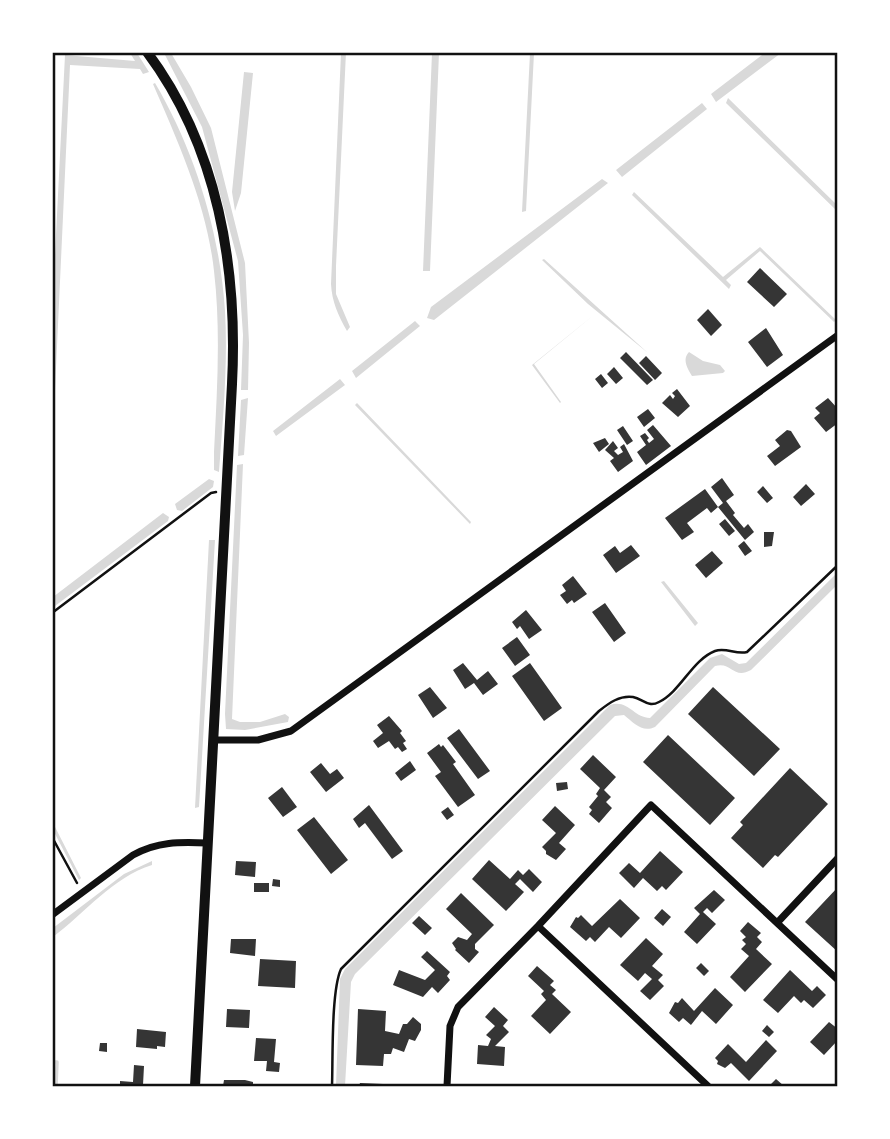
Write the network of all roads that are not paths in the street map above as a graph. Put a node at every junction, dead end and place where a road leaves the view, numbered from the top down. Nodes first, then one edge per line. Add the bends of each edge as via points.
1 (146, 52) edge
2 (838, 335) edge
3 (214, 740) junction
4 (208, 843) junction
5 (838, 858) edge
6 (52, 915) edge
7 (777, 923) junction
8 (538, 926) junction
9 (838, 980) edge
10 (195, 1087) edge
11 (447, 1087) edge
12 (708, 1087) edge

1 - 3 street via 186,118 206,168 226,243 233,304
2 - 3 street via 299,725 258,740
3 - 4 street
4 - 6 street via 146,847
4 - 10 street
5 - 7 street
7 - 8 street via 651,806
7 - 9 street
8 - 11 street via 458,1007 450,1027
8 - 12 street

